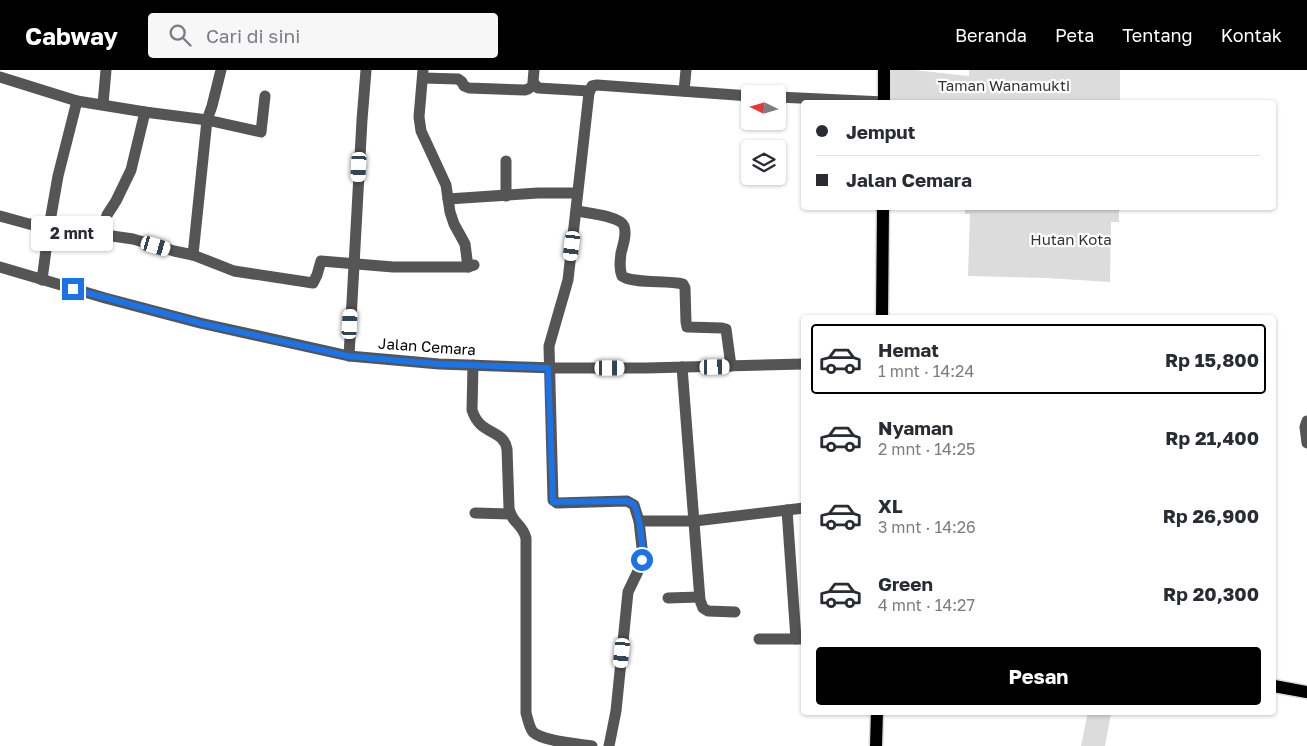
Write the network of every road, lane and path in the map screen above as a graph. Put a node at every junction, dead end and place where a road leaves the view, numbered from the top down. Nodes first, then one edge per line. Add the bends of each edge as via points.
1 (106, 70) edge
2 (221, 70) edge
3 (366, 70) edge
4 (534, 70) edge
5 (686, 70) edge
6 (884, 70) edge
7 (423, 74) edge
8 (0, 78) edge
9 (534, 85) junction
10 (589, 91) junction
11 (684, 91) junction
12 (741, 95) edge
13 (265, 96) dead end
14 (786, 97) edge
15 (842, 100) edge
16 (884, 100) edge
17 (77, 101) junction
18 (103, 104) junction
19 (145, 112) junction
20 (207, 120) junction
21 (506, 161) dead end
22 (577, 192) junction
23 (506, 196) junction
24 (448, 199) junction
25 (883, 210) edge
26 (576, 211) junction
27 (0, 216) edge
28 (49, 227) junction
29 (102, 234) junction
30 (193, 255) junction
31 (354, 264) junction
32 (0, 267) edge
33 (42, 280) junction
34 (882, 315) edge
35 (348, 356) junction
36 (801, 364) edge
37 (473, 365) junction
38 (731, 366) junction
39 (682, 367) junction
40 (548, 368) junction
41 (1307, 421) edge
42 (1307, 443) edge
43 (801, 508) edge
44 (787, 510) junction
45 (475, 512) dead end
46 (510, 514) junction
47 (694, 521) junction
48 (638, 522) junction
49 (699, 597) junction
50 (668, 598) dead end
51 (735, 612) dead end
52 (759, 639) dead end
53 (800, 639) edge
54 (1276, 686) edge
55 (1307, 692) edge
56 (877, 715) edge
57 (588, 746) edge
58 (610, 746) edge
59 (876, 746) edge

1 - 18 street
2 - 20 street
3 - 31 street
4 - 9 street
5 - 11 street
6 - 16 main road
7 - 9 street via 458,79 469,88 524,90
7 - 24 street via 421,131 446,185
8 - 17 street
9 - 10 street via 538,88
10 - 11 street via 597,85
10 - 22 street
11 - 12 street
13 - 20 street via 261,132
14 - 15 street
17 - 18 street
17 - 28 street
18 - 19 street
19 - 20 street
19 - 29 street via 131,170 106,215
20 - 30 street
21 - 23 street
22 - 23 street
22 - 26 street
23 - 24 street
24 - 31 street via 471,266
25 - 34 main road
26 - 38 street via 606,216 622,223 625,233 620,260 622,276 631,280 683,284 688,327 726,329
26 - 40 street via 568,280 549,346
27 - 28 street
28 - 29 street
28 - 33 street
29 - 30 street
30 - 31 street via 234,271 313,284 321,261
31 - 35 street
32 - 33 street, Jalan Cemara
33 - 35 street, Jalan Cemara via 200,323
35 - 37 street, Jalan Cemara
36 - 38 street, Jalan Cemara
37 - 40 street, Jalan Cemara
37 - 46 street via 474,416 485,429 502,438 506,445
38 - 39 street, Jalan Cemara
39 - 40 street, Jalan Cemara
39 - 47 street
40 - 48 street via 553,502 627,501 634,505
41 - 42 street
43 - 44 street
44 - 47 street
44 - 53 street
45 - 46 street
46 - 57 street via 526,538 526,713 532,731
47 - 48 street
47 - 49 street
48 - 58 street via 643,557 628,592
49 - 50 street
49 - 51 street via 706,610
52 - 53 street
54 - 55 main road
56 - 59 main road

